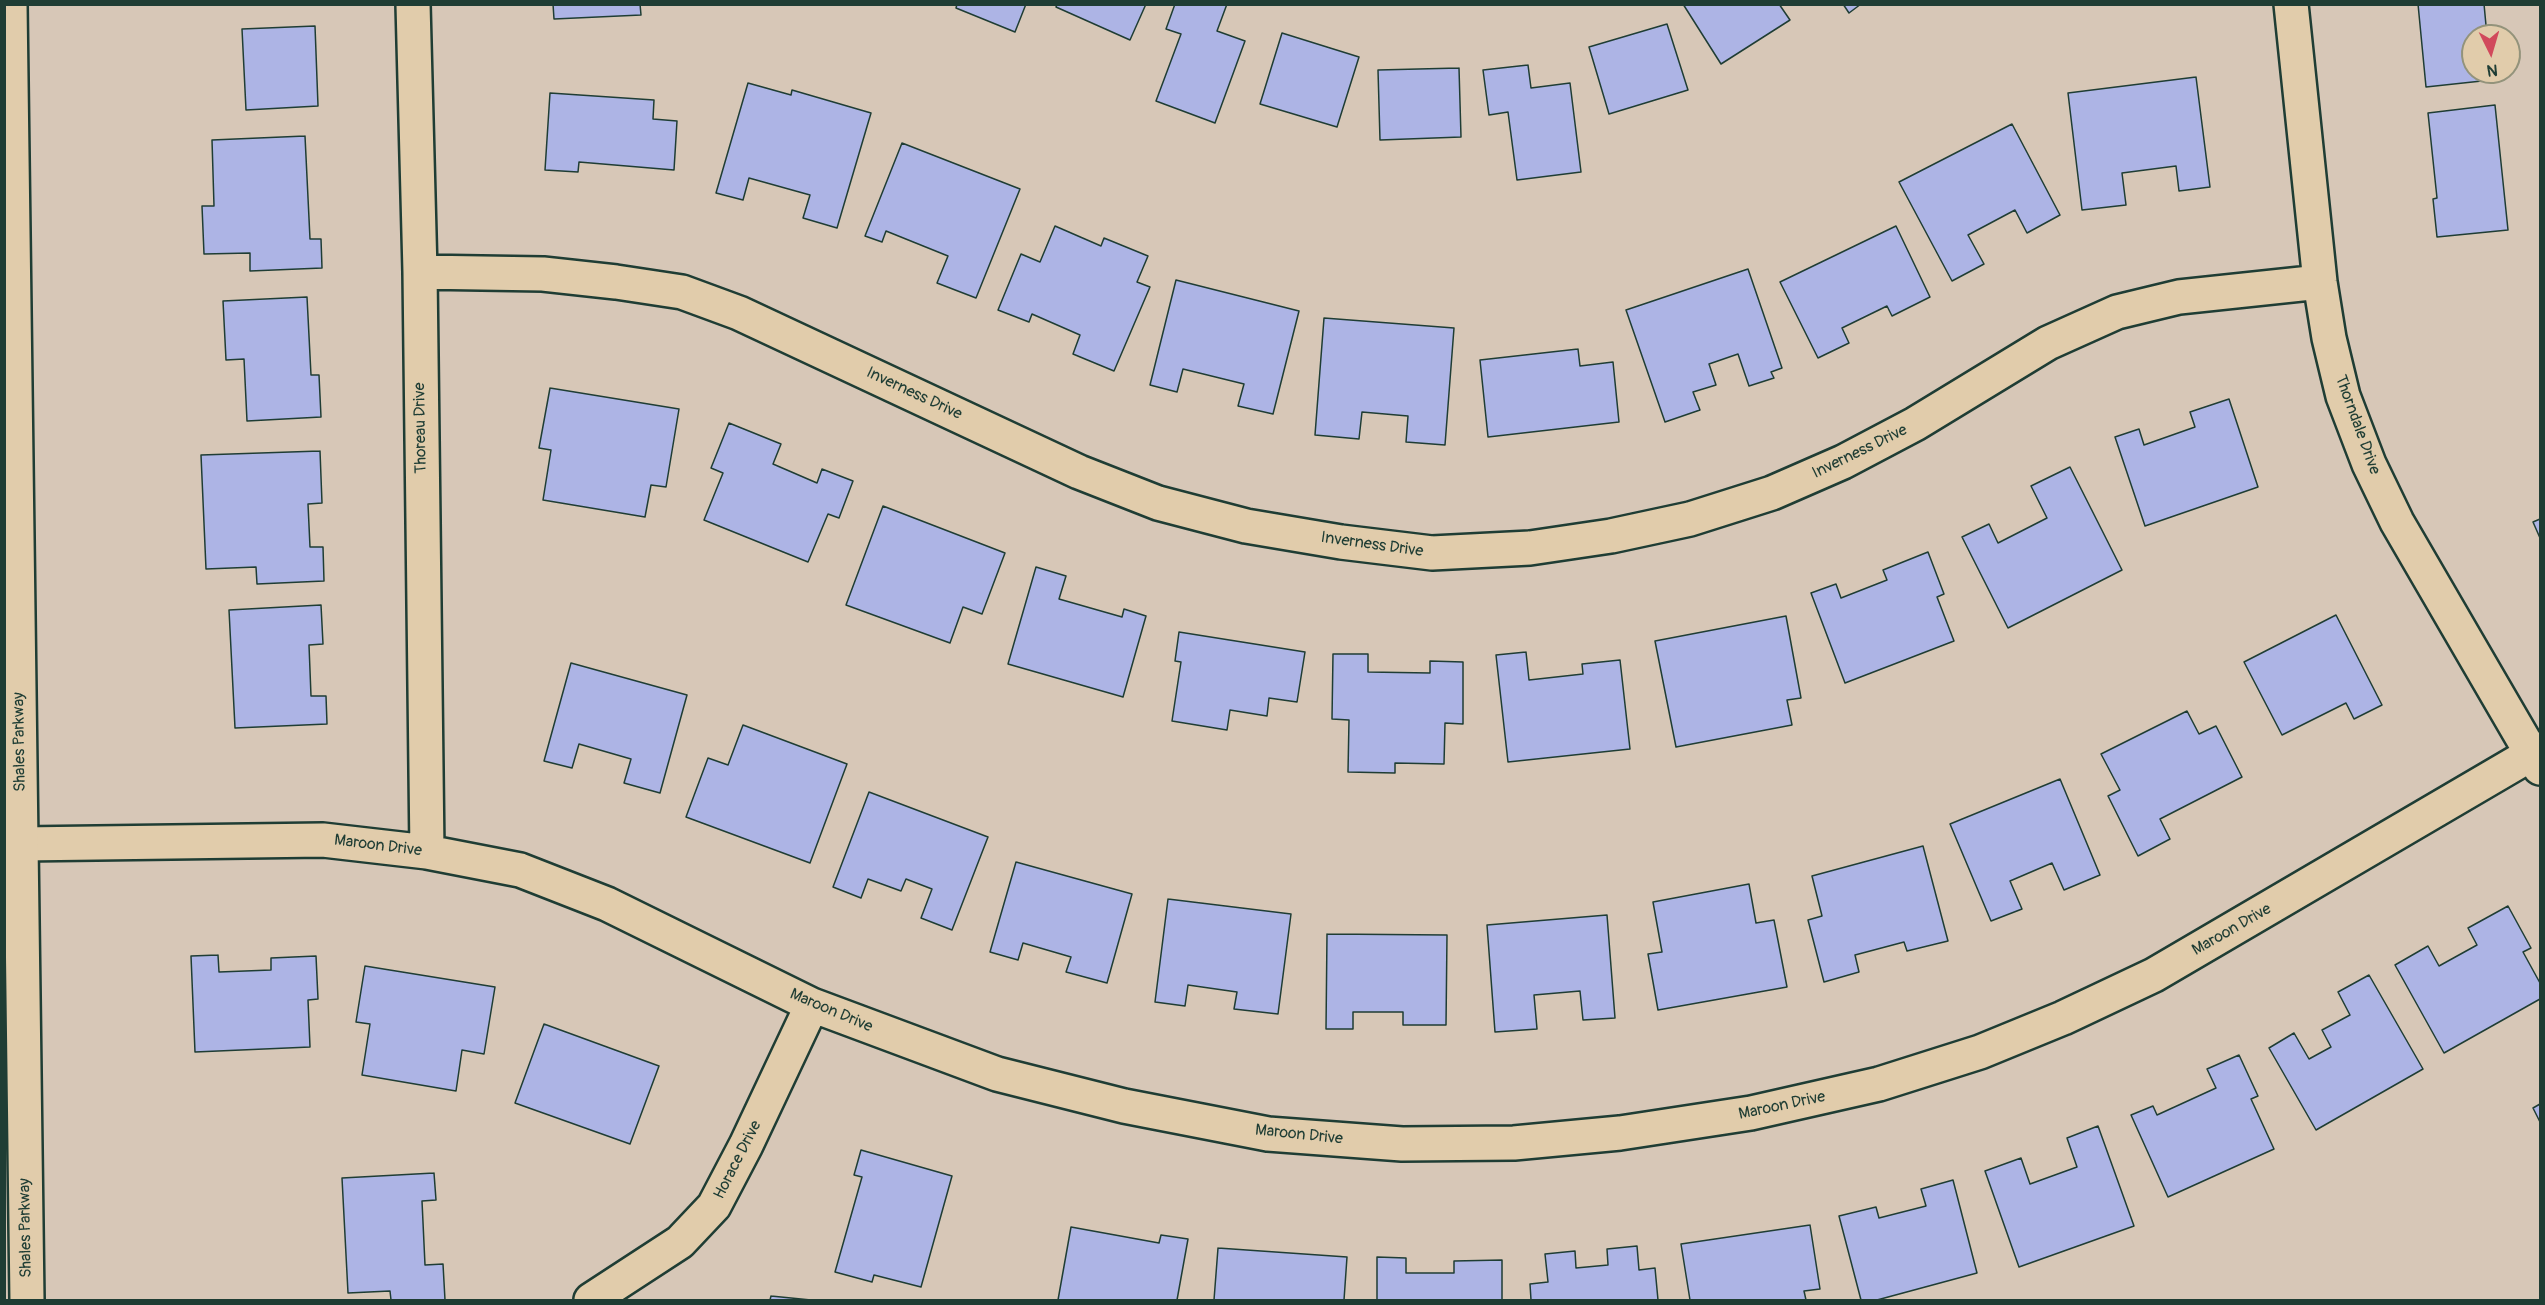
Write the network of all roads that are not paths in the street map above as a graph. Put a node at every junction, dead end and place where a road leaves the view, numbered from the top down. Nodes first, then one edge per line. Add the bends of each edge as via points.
1 (10, 4) edge
2 (413, 4) edge
3 (2291, 4) edge
4 (420, 272) junction
5 (2320, 282) junction
6 (2538, 757) edge
7 (21, 844) junction
8 (427, 852) junction
9 (812, 1005) junction
10 (27, 1300) edge
11 (591, 1300) edge

1 - 7 street, Shales Parkway
2 - 4 street, Thoreau Drive
3 - 5 street, Thorndale Drive
4 - 5 street, Inverness Drive via 543,274 682,292 739,313 1079,472 1158,503 1246,526 1432,553 1530,548 1690,519 1772,493 1844,462 2048,343 2116,312 2179,297
4 - 8 street, Thoreau Drive
5 - 6 street, Thorndale Drive via 2343,396 2369,464 2397,522
6 - 9 street, Maroon Drive via 2154,975 2063,1018 1980,1052 1880,1084 1751,1113 1642,1130 1503,1143 1402,1144 1268,1134 1124,1106 997,1074
7 - 8 street, Maroon Drive via 323,840
7 - 10 street, Shales Parkway
8 - 9 street, Maroon Drive via 520,870 607,904
9 - 11 street, Horace Drive via 714,1206 680,1242

